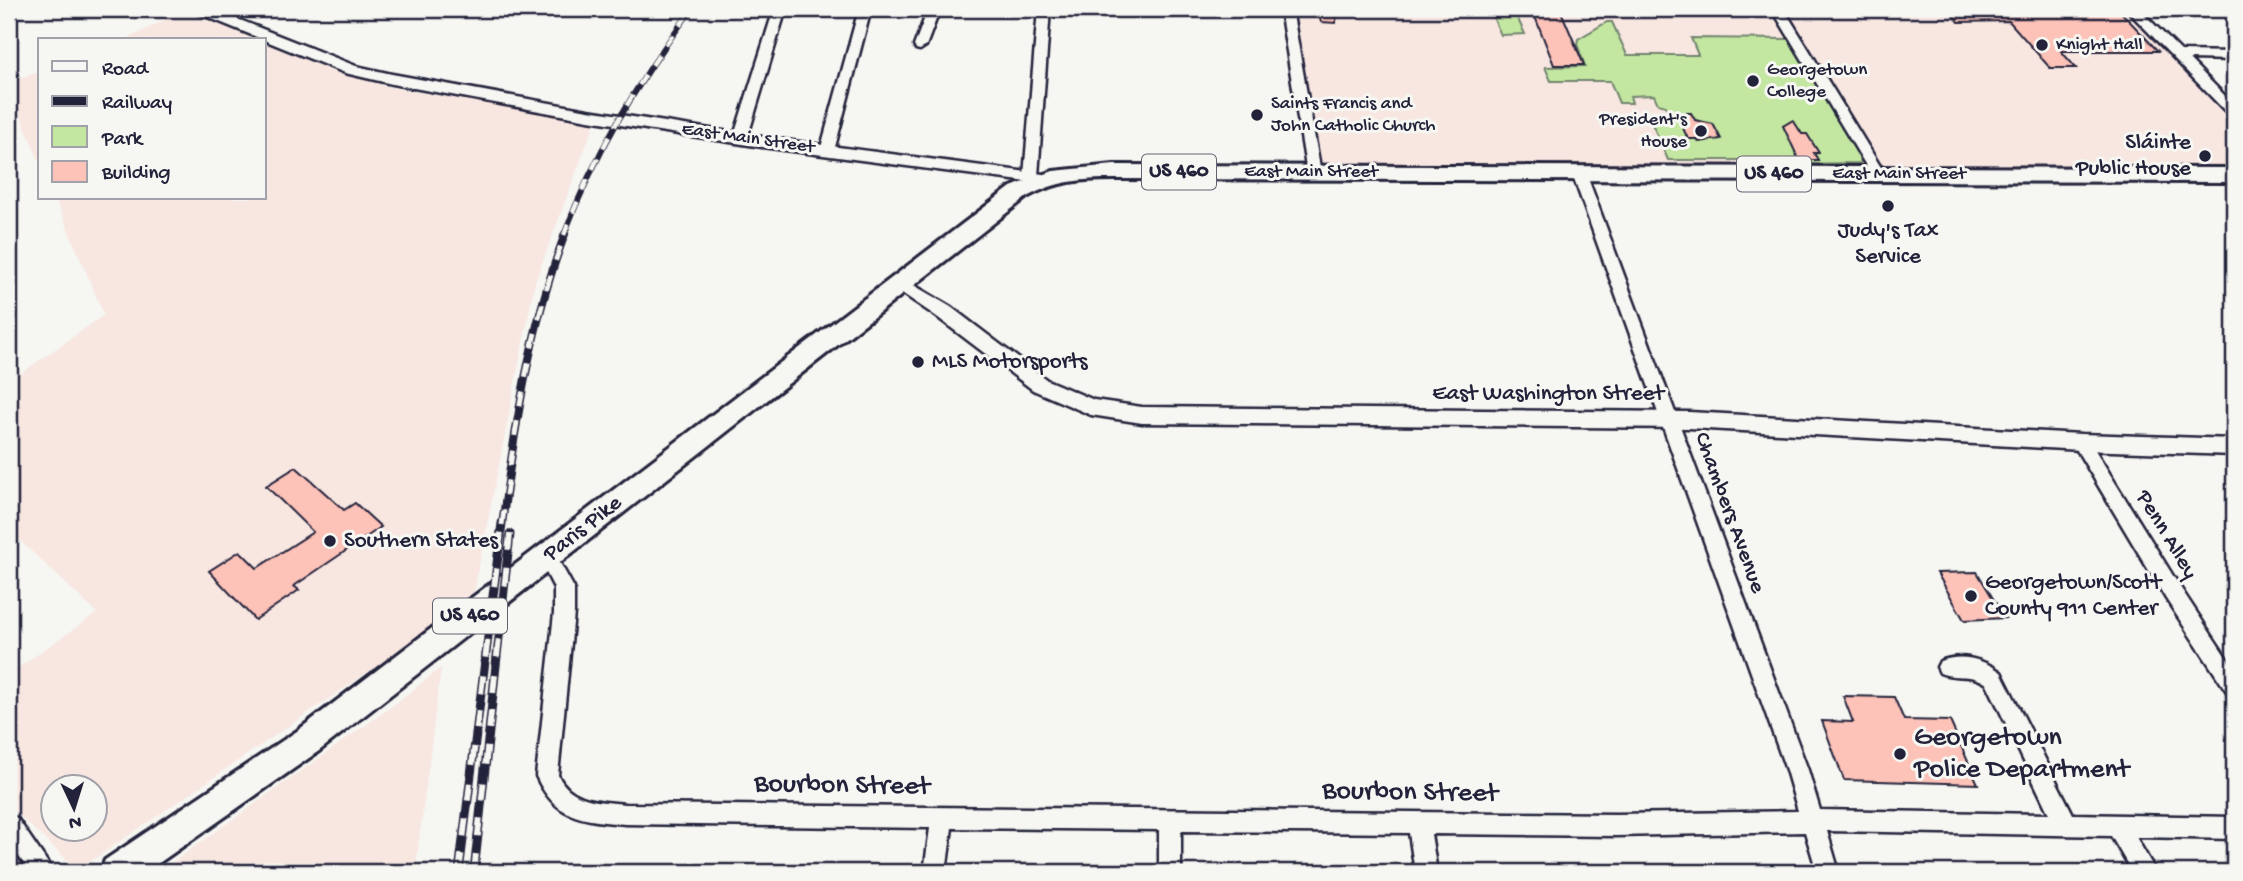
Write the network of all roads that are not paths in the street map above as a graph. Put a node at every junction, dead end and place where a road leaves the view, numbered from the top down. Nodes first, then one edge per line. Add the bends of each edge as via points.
1 (200, 9) edge
2 (780, 9) edge
3 (865, 9) edge
4 (934, 9) edge
5 (1044, 9) edge
6 (1286, 9) edge
7 (1778, 9) edge
8 (2132, 9) edge
9 (920, 46) dead end
10 (2178, 55) junction
11 (2234, 56) edge
12 (2234, 112) edge
13 (740, 139) junction
14 (827, 150) junction
15 (1314, 173) junction
16 (1579, 173) junction
17 (1878, 174) junction
18 (2234, 175) edge
19 (1037, 178) junction
20 (900, 283) junction
21 (1669, 420) junction
22 (2081, 442) junction
23 (2234, 447) edge
24 (547, 557) junction
25 (1947, 667) dead end
26 (2234, 686) edge
27 (942, 817) junction
28 (1170, 819) junction
29 (1811, 821) junction
30 (1418, 822) junction
31 (2067, 824) junction
32 (9, 825) edge
33 (2118, 827) junction
34 (2234, 828) edge
35 (123, 870) edge
36 (43, 872) edge
37 (935, 872) edge
38 (1170, 872) edge
39 (1426, 872) edge
40 (1828, 872) edge
41 (2145, 872) edge

1 - 13 street, East Main Street via 360,72
2 - 13 street
3 - 14 street
4 - 9 street
5 - 19 street
6 - 15 street
7 - 17 street
8 - 10 street
10 - 11 street
10 - 12 street
13 - 14 street, East Main Street
14 - 19 street, East Main Street
15 - 16 main road, East Main Street / US 460
15 - 19 main road, East Main Street / US 460 via 1104,172
16 - 17 main road, East Main Street / US 460
16 - 21 street, Chambers Avenue
17 - 18 main road, East Main Street / US 460
19 - 20 main road, Paris Pike / US 460
20 - 21 street, East Washington Street via 1040,385 1117,413
20 - 24 main road, Paris Pike / US 460
21 - 22 street, East Washington Street
21 - 29 street, Chambers Avenue via 1797,770
22 - 23 street, East Washington Street
22 - 26 street, Penn Alley
24 - 27 street, Bourbon Street via 564,588 547,776 552,790 574,807 625,814
24 - 35 main road, Paris Pike / US 460 via 308,741
25 - 31 street via 1980,668 1994,678
27 - 28 street, Bourbon Street
27 - 37 street
28 - 30 street, Bourbon Street
28 - 38 street
29 - 30 street, Bourbon Street via 1616,825
29 - 31 street, Bourbon Street
29 - 40 street, Chambers Avenue
30 - 39 street
31 - 33 street, Bourbon Street
32 - 36 street
33 - 34 street, Bourbon Street
33 - 41 street

